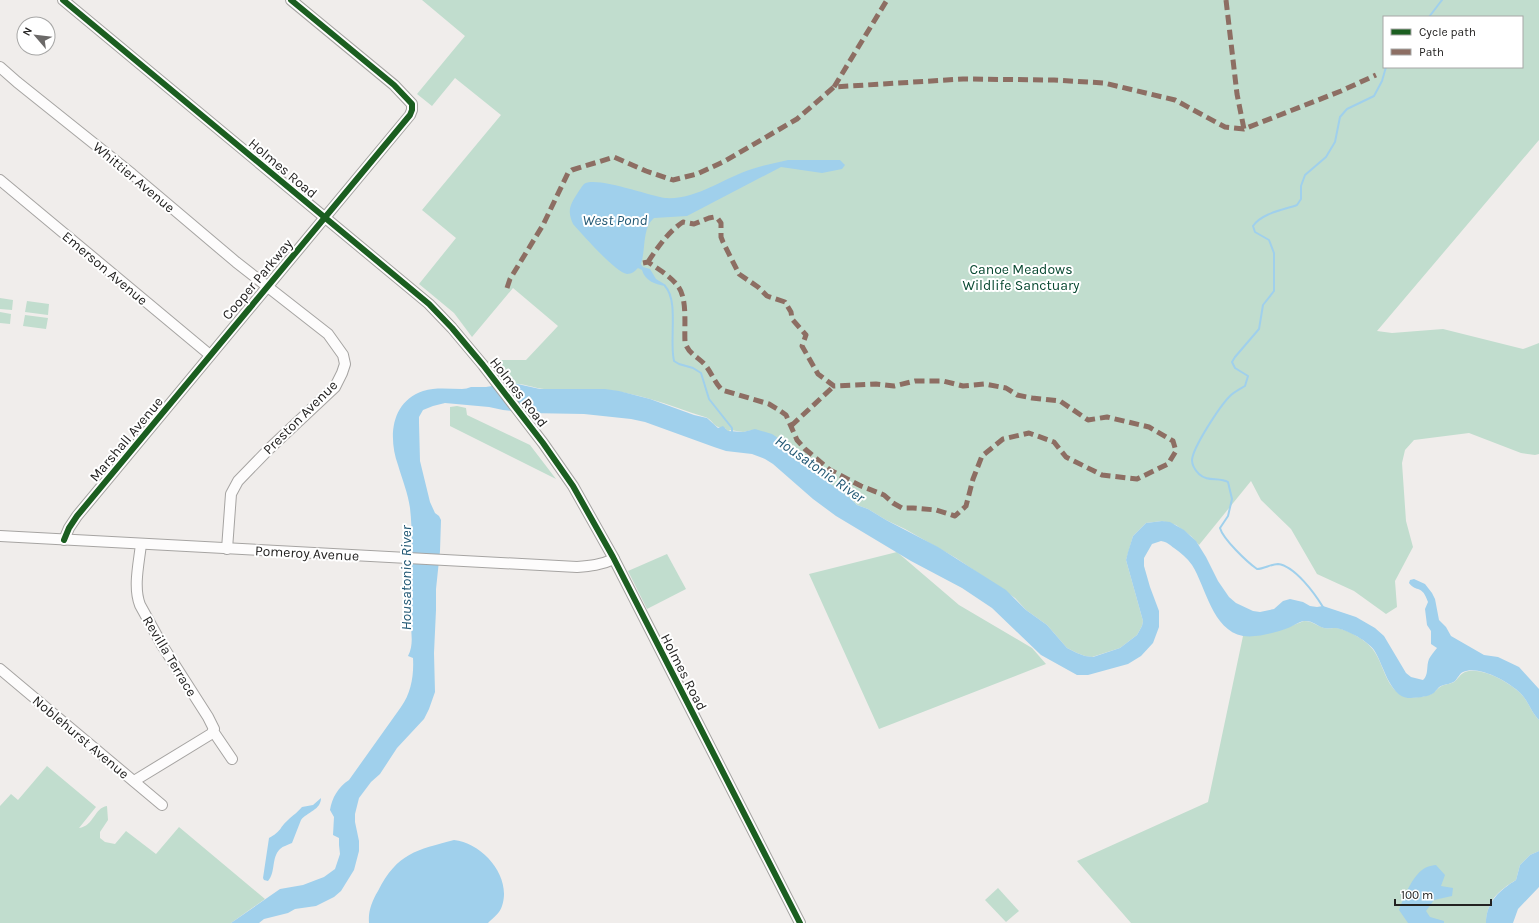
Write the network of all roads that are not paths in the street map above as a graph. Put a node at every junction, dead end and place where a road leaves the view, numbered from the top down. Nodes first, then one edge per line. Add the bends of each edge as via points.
1 (63, 0) edge
2 (291, 0) edge
3 (0, 67) edge
4 (0, 180) edge
5 (324, 218) junction
6 (267, 287) junction
7 (210, 355) junction
8 (0, 536) edge
9 (64, 540) junction
10 (141, 544) junction
11 (227, 549) junction
12 (614, 559) junction
13 (0, 669) edge
14 (213, 731) junction
15 (232, 759) dead end
16 (134, 781) junction
17 (162, 805) dead end
18 (800, 923) edge

1 - 5 street, Holmes Road
2 - 5 street, Cooper Parkway via 394,85 412,104 410,115
3 - 6 street, Whittier Avenue
4 - 7 street, Emerson Avenue
5 - 6 street, Cooper Parkway
5 - 12 street, Holmes Road via 429,304 452,328 570,480
6 - 7 street, Cooper Parkway
6 - 11 street, Preston Avenue via 328,334 343,355 345,364 335,387 238,481 231,494
7 - 9 street, Marshall Avenue via 72,522
8 - 9 street, Pomeroy Avenue
9 - 10 street, Pomeroy Avenue
10 - 11 street, Pomeroy Avenue
10 - 14 street, Revilla Terrace via 137,580 138,599 162,645 208,717
11 - 12 street, Pomeroy Avenue via 577,567 604,564
12 - 18 street, Holmes Road
13 - 16 street, Noblehurst Avenue
14 - 15 street, Revilla Terrace
14 - 16 street
16 - 17 street, Noblehurst Avenue

